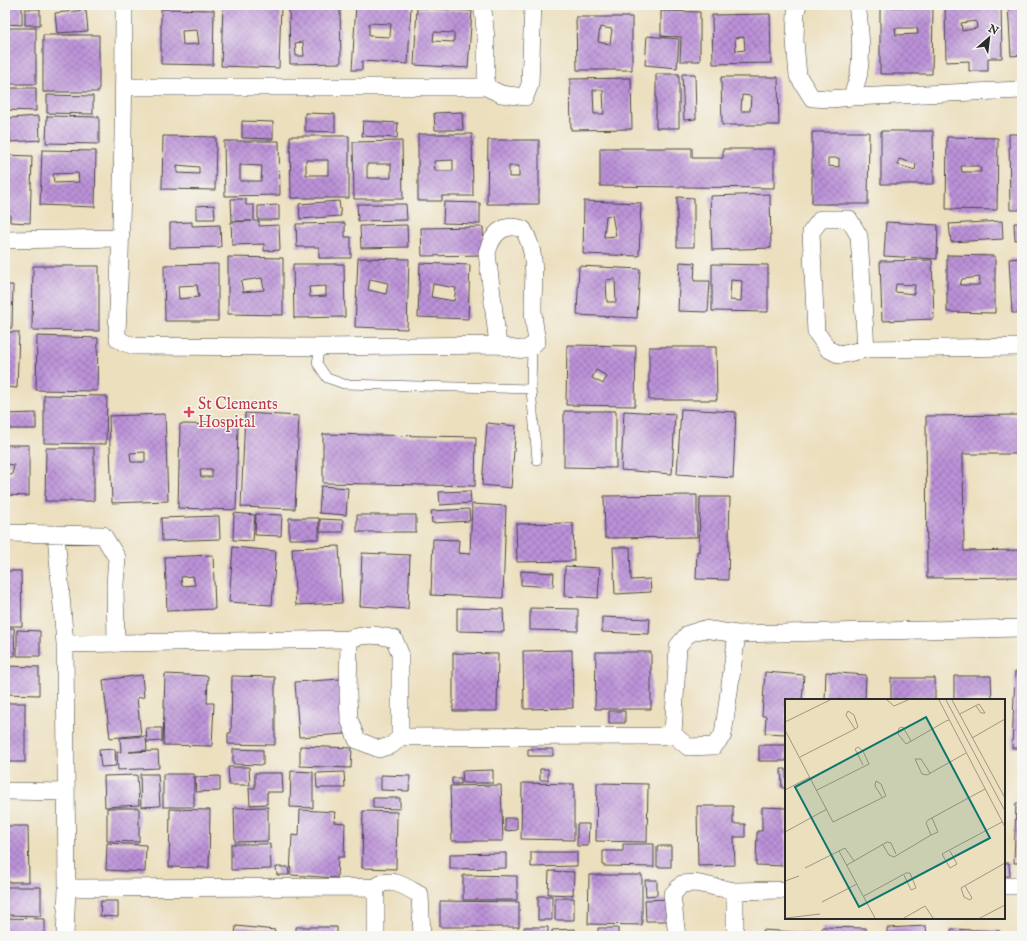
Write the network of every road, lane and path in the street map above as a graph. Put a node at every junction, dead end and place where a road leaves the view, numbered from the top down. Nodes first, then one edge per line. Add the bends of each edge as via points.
1 (124, 5) edge
2 (483, 5) edge
3 (533, 5) edge
4 (798, 5) edge
5 (856, 5) edge
6 (124, 87) junction
7 (486, 87) junction
8 (1022, 90) edge
9 (852, 97) junction
10 (121, 238) junction
11 (5, 240) edge
12 (498, 345) junction
13 (320, 347) junction
14 (532, 347) junction
15 (1022, 347) edge
16 (866, 350) junction
17 (531, 389) junction
18 (537, 460) dead end
19 (5, 533) edge
20 (56, 534) junction
21 (1022, 628) edge
22 (736, 634) junction
23 (349, 639) junction
24 (65, 644) junction
25 (116, 644) junction
26 (674, 734) junction
27 (400, 737) junction
28 (5, 791) edge
29 (66, 792) junction
30 (1005, 886) edge
31 (1022, 886) edge
32 (376, 887) junction
33 (67, 888) junction
34 (785, 890) edge
35 (735, 891) junction
36 (65, 936) edge
37 (376, 936) edge
38 (422, 936) edge
39 (677, 936) edge
40 (735, 936) edge

1 - 6 street
2 - 7 street
3 - 7 street via 530,84 525,97 501,94
4 - 9 street via 795,41 798,76 812,98
5 - 9 street via 860,44 859,72
6 - 7 street
6 - 10 street
8 - 9 street
10 - 11 street
10 - 13 street via 117,332 118,339 124,343 135,346
12 - 13 street
12 - 14 street via 524,350
12 - 14 street via 486,253 499,230 515,226 524,229 534,259 533,309 537,341
13 - 17 lane via 317,363 327,378 344,384
14 - 17 lane
15 - 16 street
16 - 16 street via 840,355 828,349 816,332 811,232 821,219 849,219 859,236
17 - 18 lane
19 - 20 street
20 - 24 street
20 - 25 street via 103,535 117,558
21 - 22 street
22 - 26 street via 704,629 688,634 678,646
22 - 26 street via 723,735 714,746 688,747
23 - 25 street
23 - 27 street via 364,635 381,635 394,639 400,653
23 - 27 street via 349,719 358,740 379,749 392,745
24 - 25 street
24 - 29 street
26 - 27 street
28 - 29 street
29 - 33 street
30 - 31 street
32 - 33 street
32 - 37 street
32 - 38 street via 382,882 396,882 420,895
33 - 36 street
34 - 35 street
35 - 39 street via 695,883 682,884 672,895
35 - 40 street

